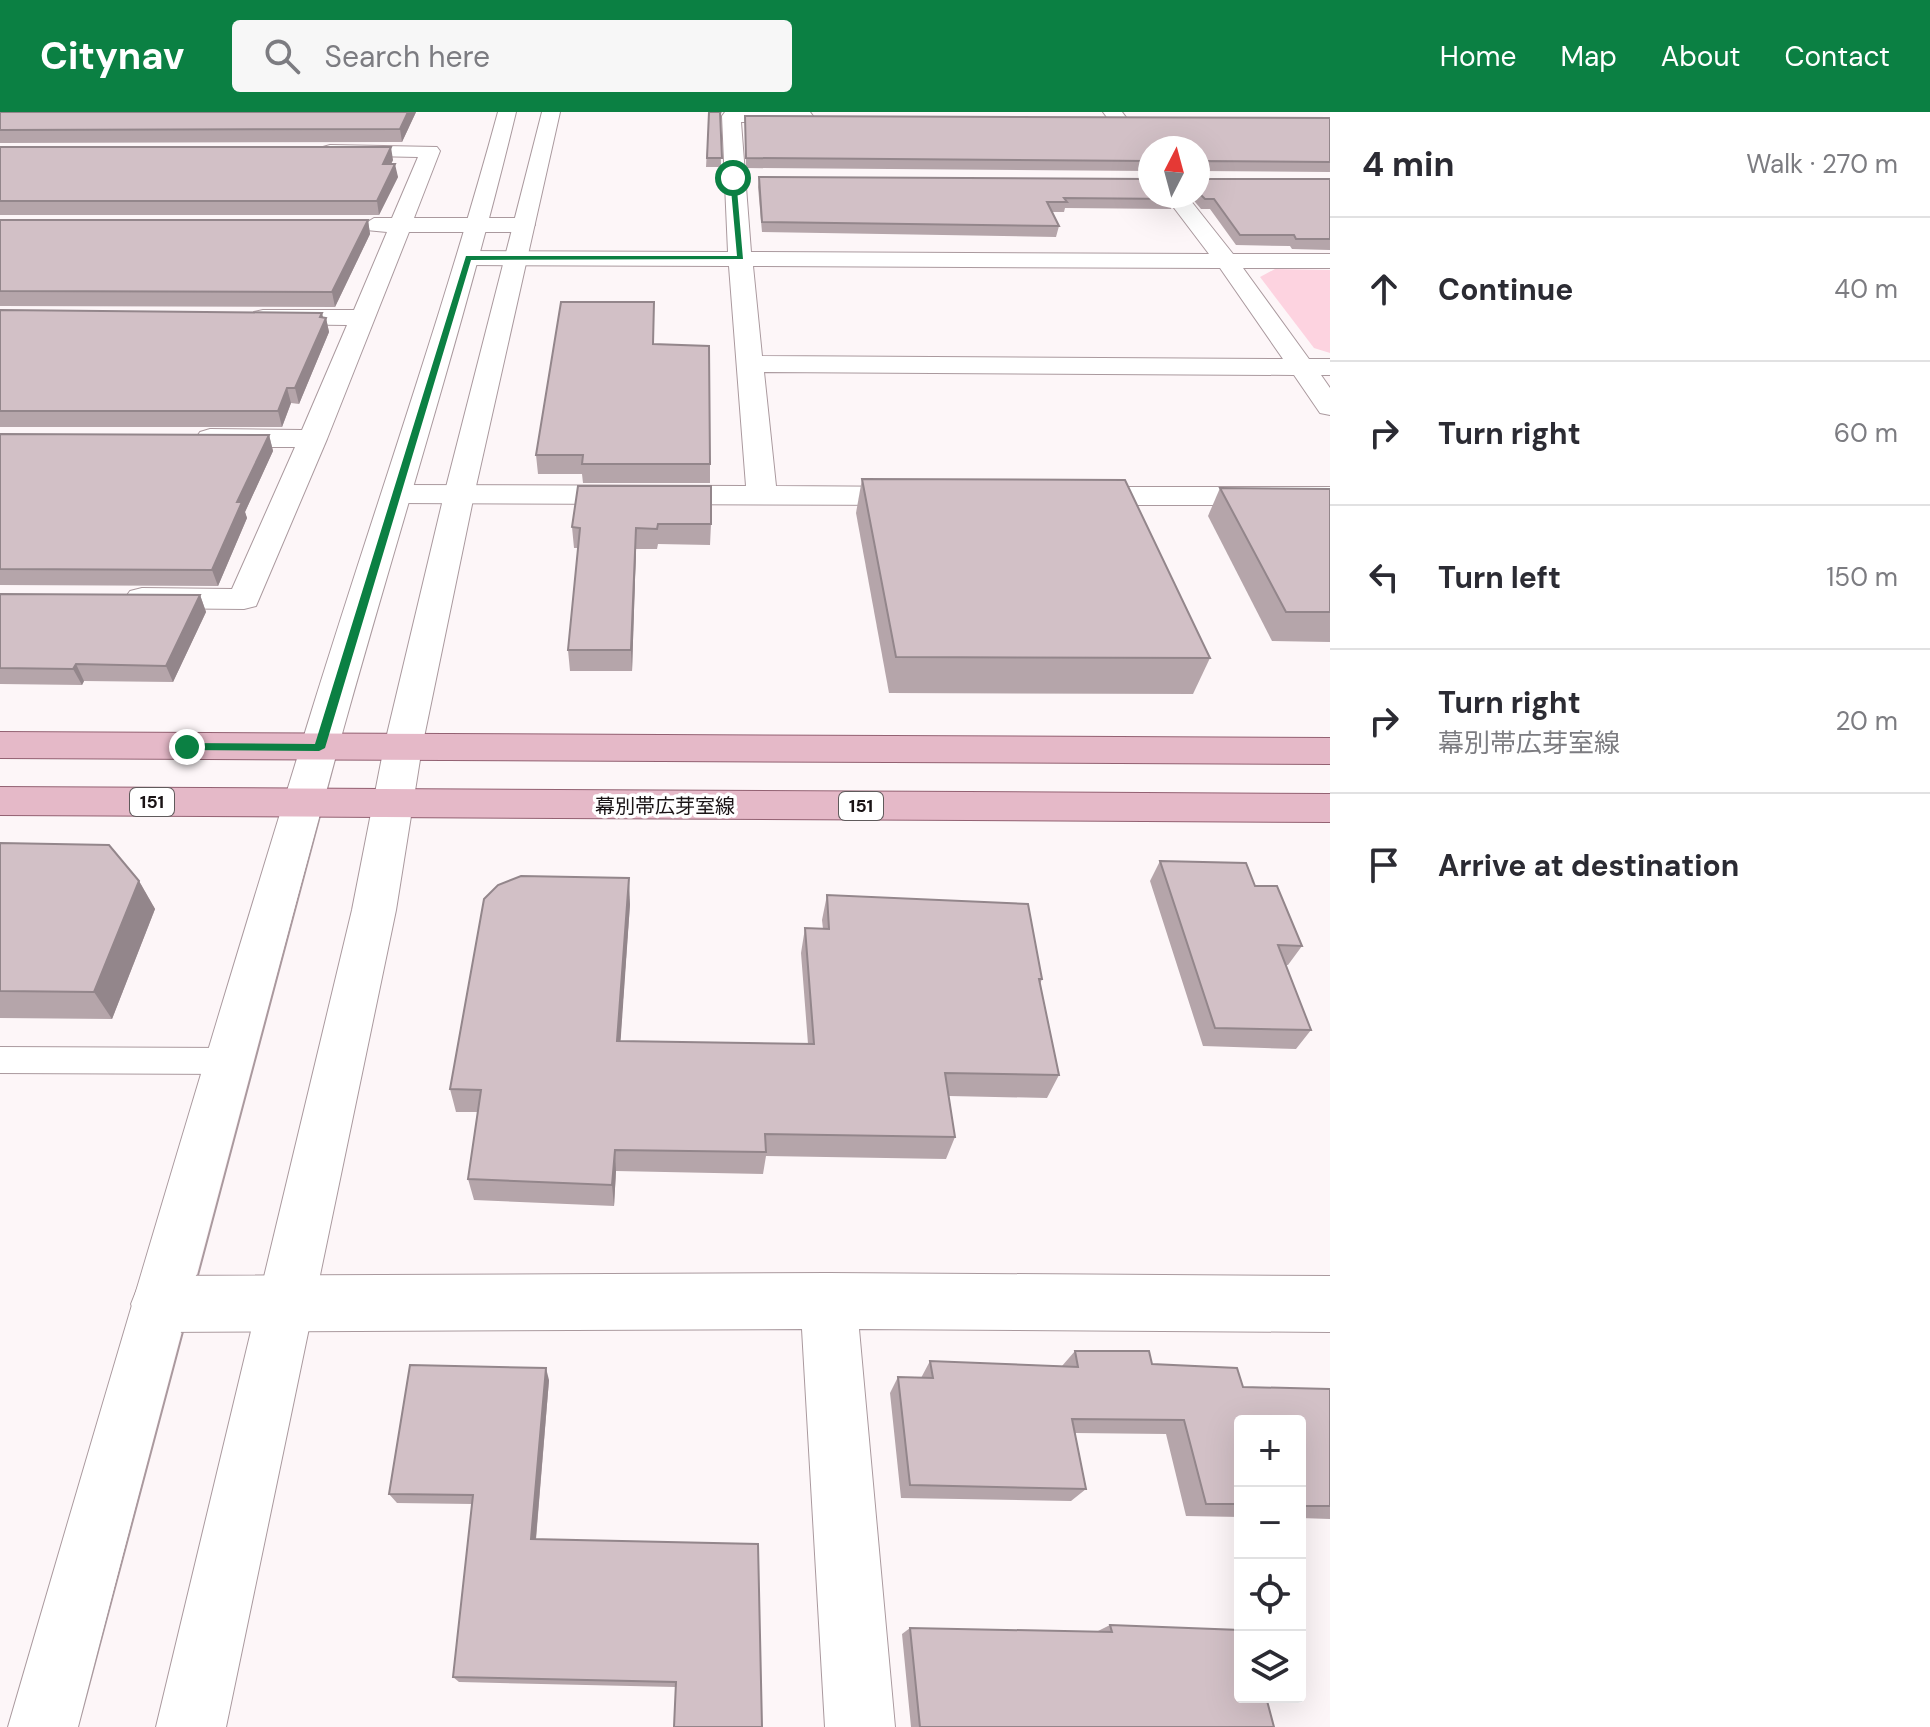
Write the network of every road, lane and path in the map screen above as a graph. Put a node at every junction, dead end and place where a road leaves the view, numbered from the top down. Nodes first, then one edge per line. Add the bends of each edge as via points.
1 (507, 112) edge
2 (551, 112) edge
3 (824, 116) edge
4 (1110, 116) edge
5 (1147, 118) edge
6 (1138, 148) edge
7 (302, 151) edge
8 (1185, 208) edge
9 (354, 225) edge
10 (400, 225) junction
11 (478, 225) junction
12 (524, 225) junction
13 (468, 258) junction
14 (517, 258) junction
15 (740, 258) junction
16 (1226, 260) junction
17 (1330, 261) edge
18 (237, 317) edge
19 (363, 318) junction
20 (749, 364) junction
21 (1300, 367) junction
22 (1330, 367) edge
23 (1330, 407) edge
24 (188, 438) edge
25 (313, 439) junction
26 (397, 494) junction
27 (459, 495) junction
28 (762, 495) junction
29 (951, 496) edge
30 (1046, 496) edge
31 (1330, 496) edge
32 (107, 598) edge
33 (0, 745) edge
34 (403, 747) junction
35 (319, 748) junction
36 (1330, 751) edge
37 (0, 801) edge
38 (303, 803) junction
39 (393, 805) junction
40 (1330, 808) edge
41 (0, 1060) edge
42 (230, 1061) junction
43 (828, 1301) junction
44 (285, 1303) junction
45 (159, 1304) junction
46 (1330, 1304) edge
47 (43, 1727) edge
48 (191, 1727) edge
49 (860, 1727) edge

1 - 11 street
2 - 12 street
3 - 15 street via 731,116 741,178
4 - 5 street
4 - 6 street
7 - 10 street via 430,151
8 - 16 street
9 - 10 street
10 - 11 street
10 - 19 street
11 - 12 street
11 - 13 street
12 - 14 street
13 - 14 street
13 - 26 street
14 - 15 street
14 - 27 street
15 - 16 street
15 - 20 street
16 - 17 street
16 - 21 street
18 - 19 street
19 - 25 street
20 - 21 street
20 - 28 street
21 - 22 street
21 - 23 street
24 - 25 street
25 - 32 street via 244,599
26 - 27 street
26 - 35 street
27 - 28 street
27 - 34 street
28 - 29 street
30 - 31 street
33 - 35 main road
34 - 35 main road
34 - 36 main road
34 - 39 street
35 - 38 street
37 - 38 main road, 幕別帯広芽室線 / 151
38 - 39 main road, 幕別帯広芽室線 / 151
38 - 42 street
39 - 40 main road, 幕別帯広芽室線 / 151
39 - 44 street
41 - 42 lane
42 - 45 street
43 - 44 street
43 - 46 street
43 - 49 street
44 - 45 street
44 - 48 street
45 - 47 street

